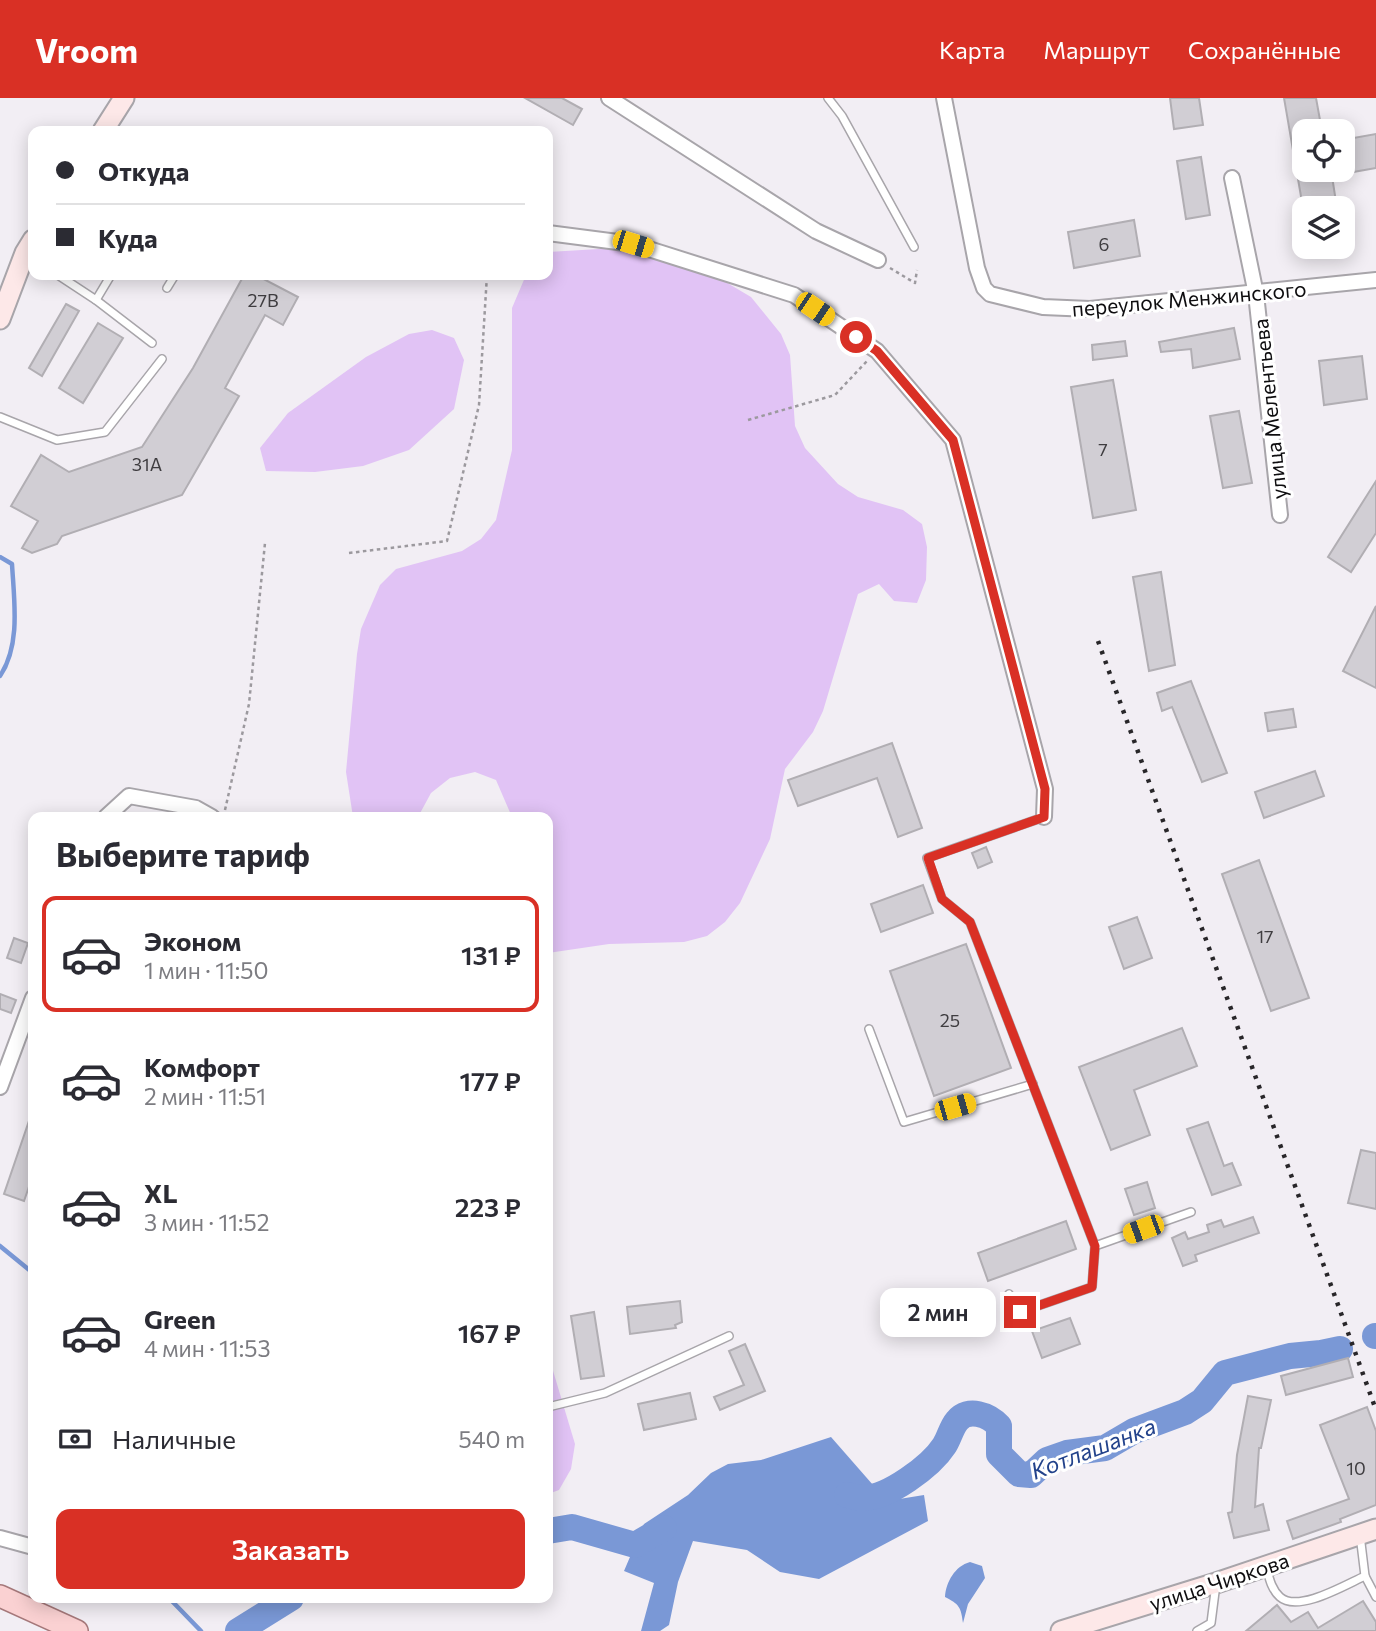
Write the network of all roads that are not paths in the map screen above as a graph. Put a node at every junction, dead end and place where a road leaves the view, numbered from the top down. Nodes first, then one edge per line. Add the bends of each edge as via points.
1 (609, 98) edge
2 (828, 98) edge
3 (944, 98) edge
4 (122, 99) edge
5 (106, 126) edge
6 (1233, 178) dead end
7 (553, 234) edge
8 (914, 247) dead end
9 (28, 255) edge
10 (878, 260) road end
11 (66, 280) edge
12 (108, 280) edge
13 (172, 280) edge
14 (1376, 280) edge
15 (167, 288) dead end
16 (1256, 294) junction
17 (96, 300) junction
18 (0, 319) edge
19 (152, 343) dead end
20 (162, 359) dead end
21 (0, 416) edge
22 (1280, 515) dead end
23 (111, 812) edge
24 (203, 812) edge
25 (1044, 817) joint
26 (28, 1011) edge
27 (869, 1029) dead end
28 (1033, 1084) junction
29 (0, 1087) edge
30 (1191, 1212) dead end
31 (1095, 1246) junction
32 (1009, 1294) dead end
33 (729, 1336) dead end
34 (553, 1406) edge
35 (1368, 1532) edge
36 (0, 1538) edge
37 (28, 1546) edge
38 (1266, 1566) junction
39 (1364, 1576) junction
40 (1216, 1583) junction
41 (0, 1596) edge
42 (1376, 1597) edge
43 (1090, 1628) edge
44 (78, 1631) edge
45 (1061, 1631) edge
46 (1198, 1631) edge

1 - 10 street via 816,232
2 - 8 lane
3 - 16 street, переулок Менжинского via 976,268 990,293 1043,307 1090,309
4 - 5 main road
6 - 16 street, улица Мелентьева
7 - 25 street via 633,244 794,295 877,351 953,440 1045,789
9 - 18 main road
11 - 17 lane
12 - 17 lane
13 - 15 lane
14 - 16 street, переулок Менжинского
16 - 22 street, улица Мелентьева
17 - 19 lane
20 - 21 lane via 105,432 57,440
23 - 24 street via 129,796
25 - 28 lane via 928,858 942,899 970,922
26 - 29 street
27 - 28 lane via 904,1122
28 - 31 lane
30 - 31 lane
31 - 32 lane via 1092,1287 1020,1312
33 - 34 lane via 605,1393
35 - 38 main road, улица Чиркова
35 - 39 lane
36 - 37 street
38 - 39 lane via 1276,1592 1290,1602 1303,1602
38 - 40 main road, улица Чиркова
39 - 42 lane
40 - 43 main road, улица Чиркова
40 - 46 lane via 1212,1623
41 - 44 main road
43 - 45 main road, улица Чиркова

